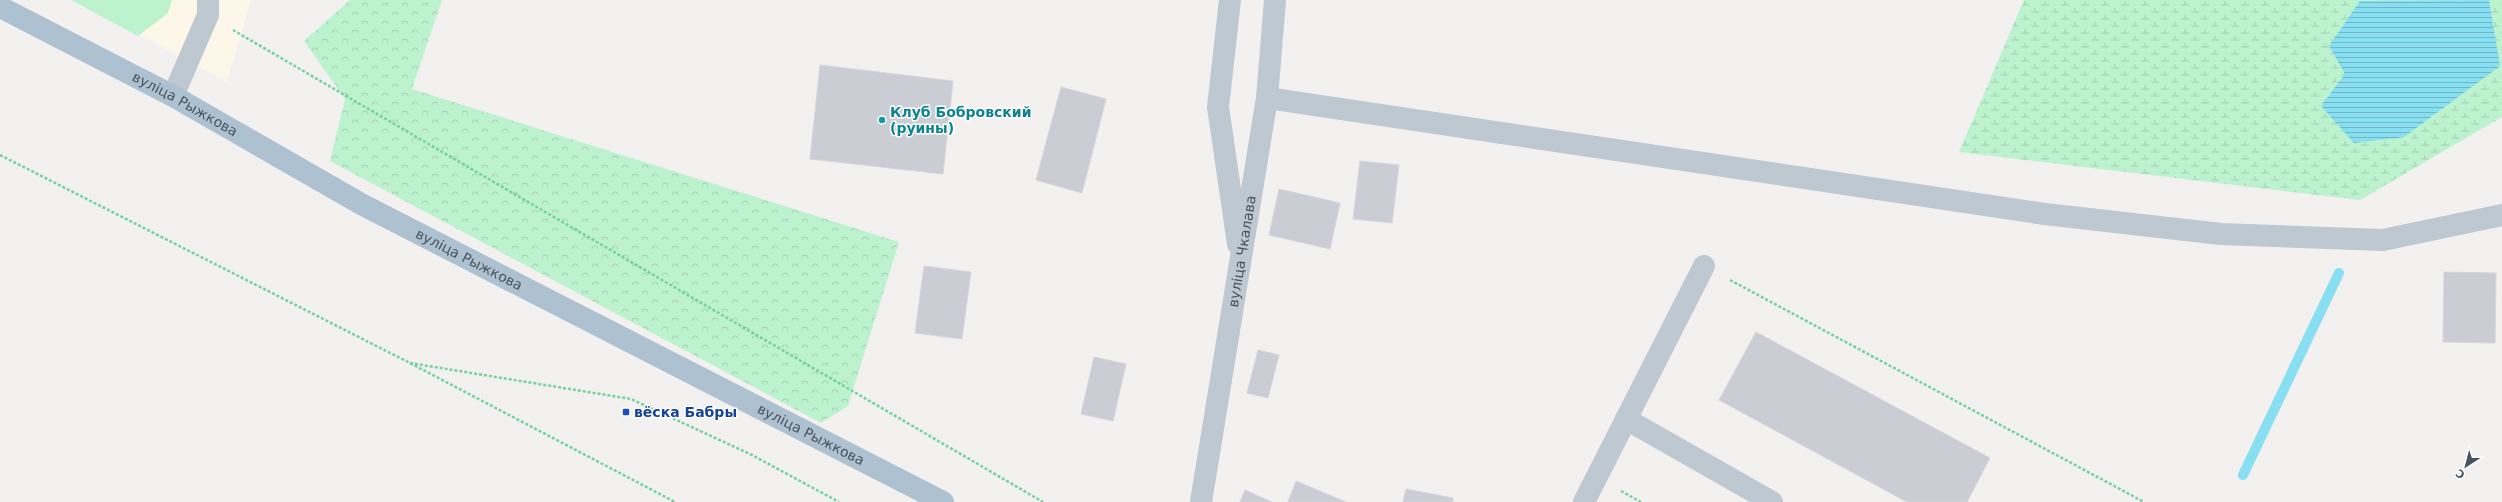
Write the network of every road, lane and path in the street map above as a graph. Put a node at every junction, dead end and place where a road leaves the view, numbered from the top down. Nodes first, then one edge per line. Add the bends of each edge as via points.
1 (1230, 0) edge
2 (1276, 0) edge
3 (0, 7) edge
4 (208, 8) edge
5 (173, 96) junction
6 (1267, 98) junction
7 (0, 155) edge
8 (2502, 215) edge
9 (1240, 265) junction
10 (1704, 266) joint
11 (408, 362) junction
12 (1626, 419) junction
13 (675, 502) edge
14 (840, 502) edge
15 (944, 502) edge
16 (1043, 502) edge
17 (1201, 502) edge
18 (1584, 502) edge
19 (1772, 502) edge
20 (2144, 502) edge

1 - 9 street via 1218,107
2 - 6 street, вуліца Чкалава
3 - 5 main road, вуліца Рыжкова
4 - 5 street
4 - 16 path
5 - 15 main road, вуліца Рыжкова via 363,205
6 - 8 street via 2046,214 2222,234 2383,240
6 - 9 street, вуліца Чкалава
7 - 11 path
9 - 17 street, вуліца Чкалава
10 - 12 street
10 - 20 path
11 - 13 path
11 - 14 path via 631,399 752,455
12 - 18 street
12 - 19 street

